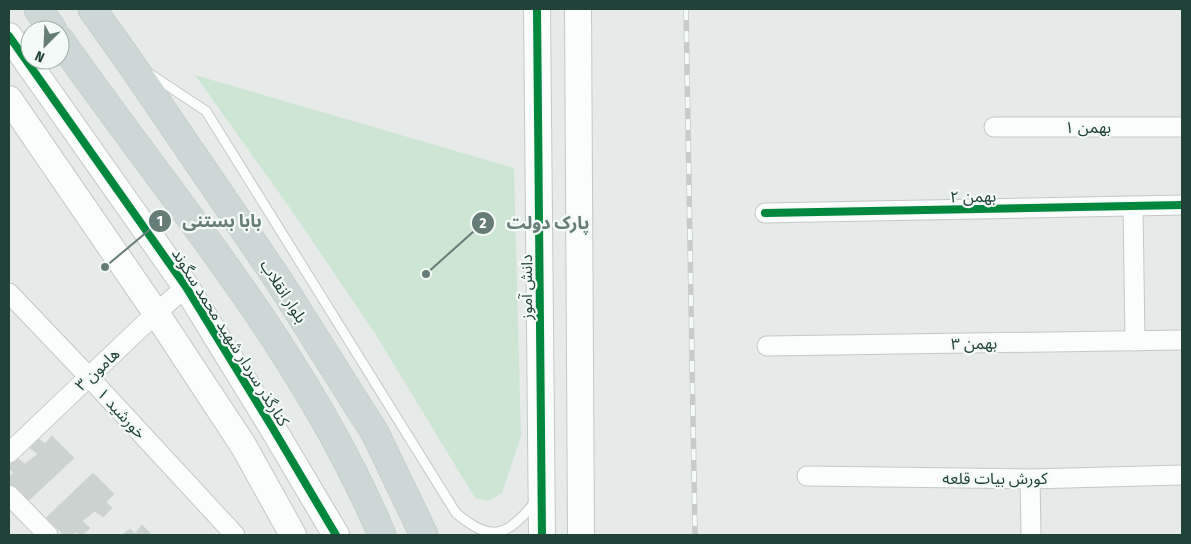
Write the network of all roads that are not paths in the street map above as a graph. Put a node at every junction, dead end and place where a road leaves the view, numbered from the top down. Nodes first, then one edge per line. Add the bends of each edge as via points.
1 (38, 9) edge
2 (92, 9) edge
3 (537, 9) edge
4 (578, 9) edge
5 (46, 20) edge
6 (9, 36) edge
7 (70, 54) edge
8 (129, 61) junction
9 (9, 99) edge
10 (994, 127) dead end
11 (1182, 127) edge
12 (1133, 206) junction
13 (1182, 206) edge
14 (765, 213) dead end
15 (186, 287) junction
16 (9, 293) edge
17 (156, 313) junction
18 (1182, 340) edge
19 (1135, 341) junction
20 (767, 346) dead end
21 (89, 377) junction
22 (9, 453) edge
23 (1182, 475) edge
24 (807, 476) dead end
25 (1030, 479) junction
26 (9, 494) edge
27 (541, 495) junction
28 (48, 535) edge
29 (234, 535) edge
30 (293, 535) edge
31 (336, 535) edge
32 (382, 535) edge
33 (424, 535) edge
34 (542, 535) edge
35 (581, 535) edge
36 (1030, 535) edge

1 - 5 main road
2 - 8 main road, بلوار انقلاب
3 - 27 street, دانش آموز
4 - 35 street
6 - 15 street, کنارگذر سردار شهید محمد سگوند
7 - 32 main road, بلوار انقلاب via 251,301 310,392
8 - 27 lane via 206,111 456,513 471,528 488,534 501,534 511,529
8 - 33 main road, بلوار انقلاب via 279,282 375,432
9 - 17 street
10 - 11 street, بهمن ۱
12 - 13 street, بهمن ۲
12 - 14 street, بهمن ۲
12 - 19 street
15 - 17 street, هامون ۳
15 - 31 street, کنارگذر سردار شهید محمد سگوند
16 - 21 street, خورشید ۱
17 - 21 street, هامون ۳
17 - 30 street via 243,445
18 - 19 street, بهمن ۳
19 - 20 street, بهمن ۳
21 - 22 street, هامون ۳
21 - 29 street, خورشید ۱
23 - 25 street, کورش بیات قلعه
24 - 25 street, کورش بیات قلعه
25 - 36 street
26 - 28 street
27 - 34 street, دانش آموز

